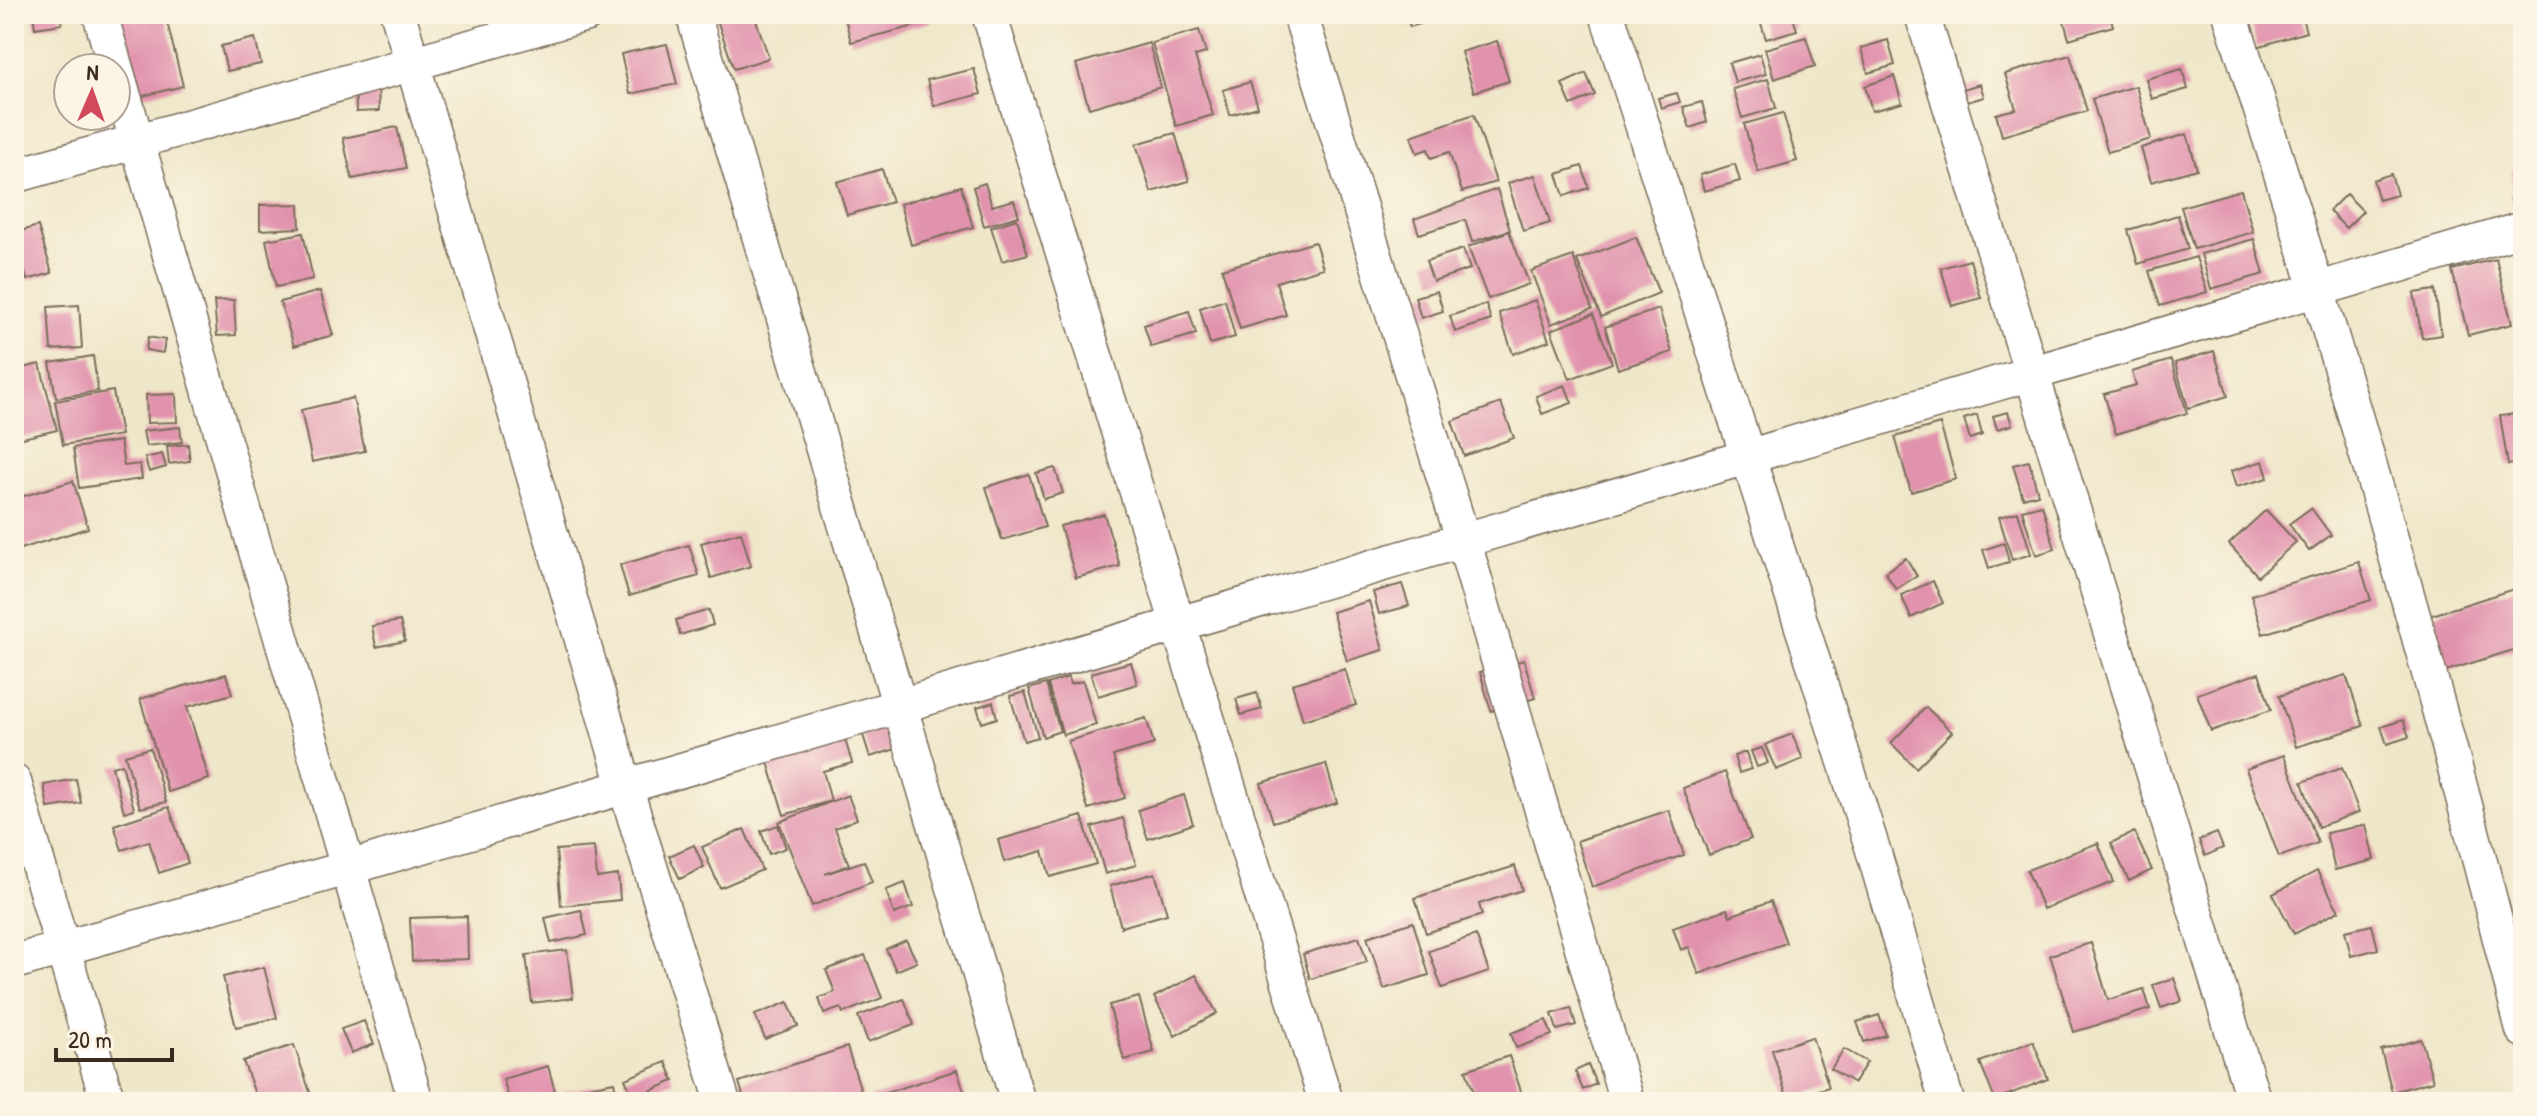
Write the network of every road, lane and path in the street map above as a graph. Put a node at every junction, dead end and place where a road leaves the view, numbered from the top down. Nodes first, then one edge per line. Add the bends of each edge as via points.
1 (100, 14) edge
2 (398, 14) edge
3 (587, 14) edge
4 (693, 14) edge
5 (989, 14) edge
6 (1300, 14) edge
7 (1607, 14) edge
8 (1922, 14) edge
9 (2230, 14) edge
10 (413, 63) junction
11 (138, 141) junction
12 (14, 176) edge
13 (2523, 229) edge
14 (2319, 287) junction
15 (2031, 372) junction
16 (1747, 455) junction
17 (1463, 539) junction
18 (1176, 624) junction
19 (901, 705) junction
20 (14, 782) edge
21 (625, 786) junction
22 (348, 868) junction
23 (62, 948) junction
24 (14, 962) edge
25 (2523, 1030) edge
26 (108, 1102) edge
27 (416, 1102) edge
28 (723, 1102) edge
29 (1018, 1102) edge
30 (1326, 1102) edge
31 (1627, 1102) edge
32 (1947, 1102) edge
33 (2254, 1102) edge

1 - 11 street
2 - 10 street
3 - 10 street
4 - 19 street
5 - 18 street
6 - 17 street
7 - 16 street
8 - 15 street
9 - 14 street
10 - 11 street
10 - 21 street
11 - 12 street
11 - 22 street
13 - 14 street
14 - 15 street
14 - 25 street via 2474,832
15 - 16 street
15 - 33 street
16 - 17 street
16 - 32 street via 1914,979
17 - 18 street
17 - 31 street
18 - 19 street
18 - 30 street
19 - 21 street
19 - 29 street
20 - 23 street
21 - 22 street
21 - 28 street
22 - 23 street
22 - 27 street
23 - 24 street
23 - 26 street

